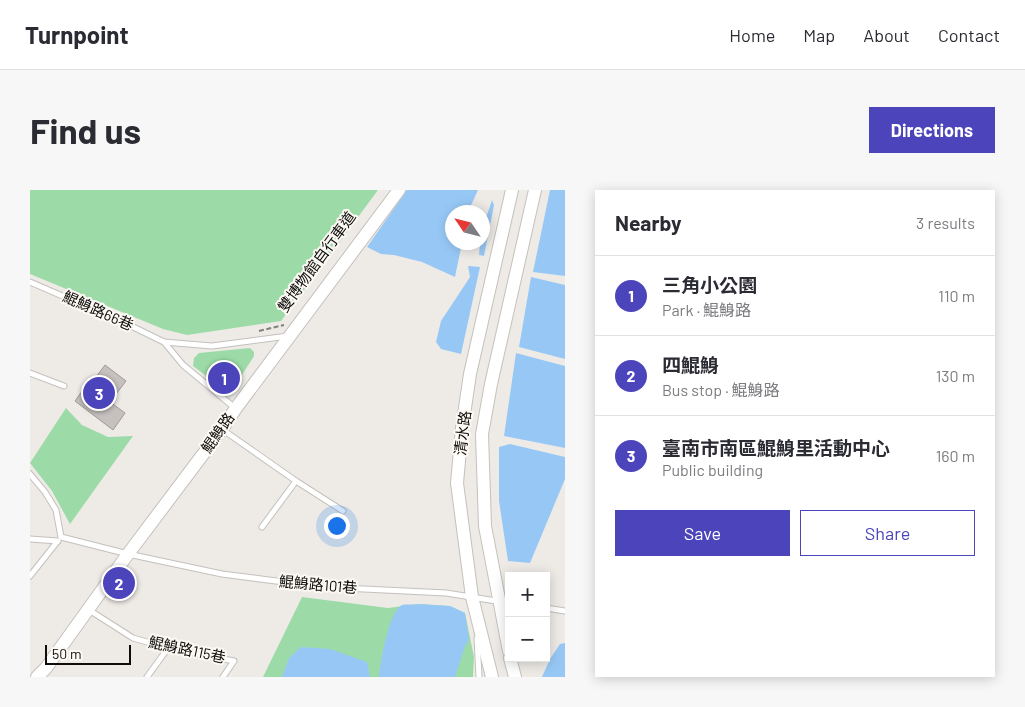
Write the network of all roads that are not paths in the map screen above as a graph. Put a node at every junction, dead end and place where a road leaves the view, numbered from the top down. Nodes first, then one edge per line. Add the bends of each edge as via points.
1 (399, 190) edge
2 (512, 190) edge
3 (535, 190) edge
4 (30, 282) edge
5 (288, 330) junction
6 (164, 342) junction
7 (30, 373) edge
8 (64, 386) dead end
9 (236, 408) junction
10 (222, 429) junction
11 (30, 474) edge
12 (296, 481) junction
13 (343, 511) dead end
14 (262, 527) dead end
15 (61, 537) junction
16 (30, 539) edge
17 (57, 542) junction
18 (128, 554) junction
19 (30, 576) edge
20 (472, 597) junction
21 (504, 602) edge
22 (550, 609) edge
23 (88, 610) junction
24 (565, 611) edge
25 (506, 617) edge
26 (168, 648) junction
27 (511, 662) edge
28 (37, 677) edge
29 (147, 677) edge
30 (223, 677) edge
31 (479, 677) edge
32 (492, 677) edge
33 (515, 677) edge

1 - 5 street, 鯤鯓路
2 - 20 street, 清水路 via 470,374 462,428 457,483
3 - 21 street, 清水路 via 490,384 482,434 485,526
4 - 6 lane, 鯤鯓路66巷
5 - 6 lane, 鯤鯓路66巷 via 212,346
5 - 9 street, 鯤鯓路
6 - 9 lane, 鯤鯓路66巷 via 183,365
7 - 8 lane
9 - 10 street, 鯤鯓路
10 - 12 lane
10 - 18 street, 鯤鯓路
11 - 15 lane via 56,510
12 - 13 lane
12 - 14 lane
15 - 17 lane
15 - 18 lane, 鯤鯓路101巷
16 - 17 lane
17 - 19 lane
18 - 20 lane, 鯤鯓路101巷 via 222,574 314,586
18 - 23 street, 鯤鯓路
20 - 21 lane, 鯤鯓路101巷
20 - 31 lane
20 - 32 street, 清水路
21 - 25 street, 清水路
22 - 24 lane
23 - 26 lane, 鯤鯓路115巷 via 133,638
23 - 28 street, 鯤鯓路
26 - 29 lane
26 - 30 lane, 鯤鯓路115巷 via 234,661
27 - 33 street

